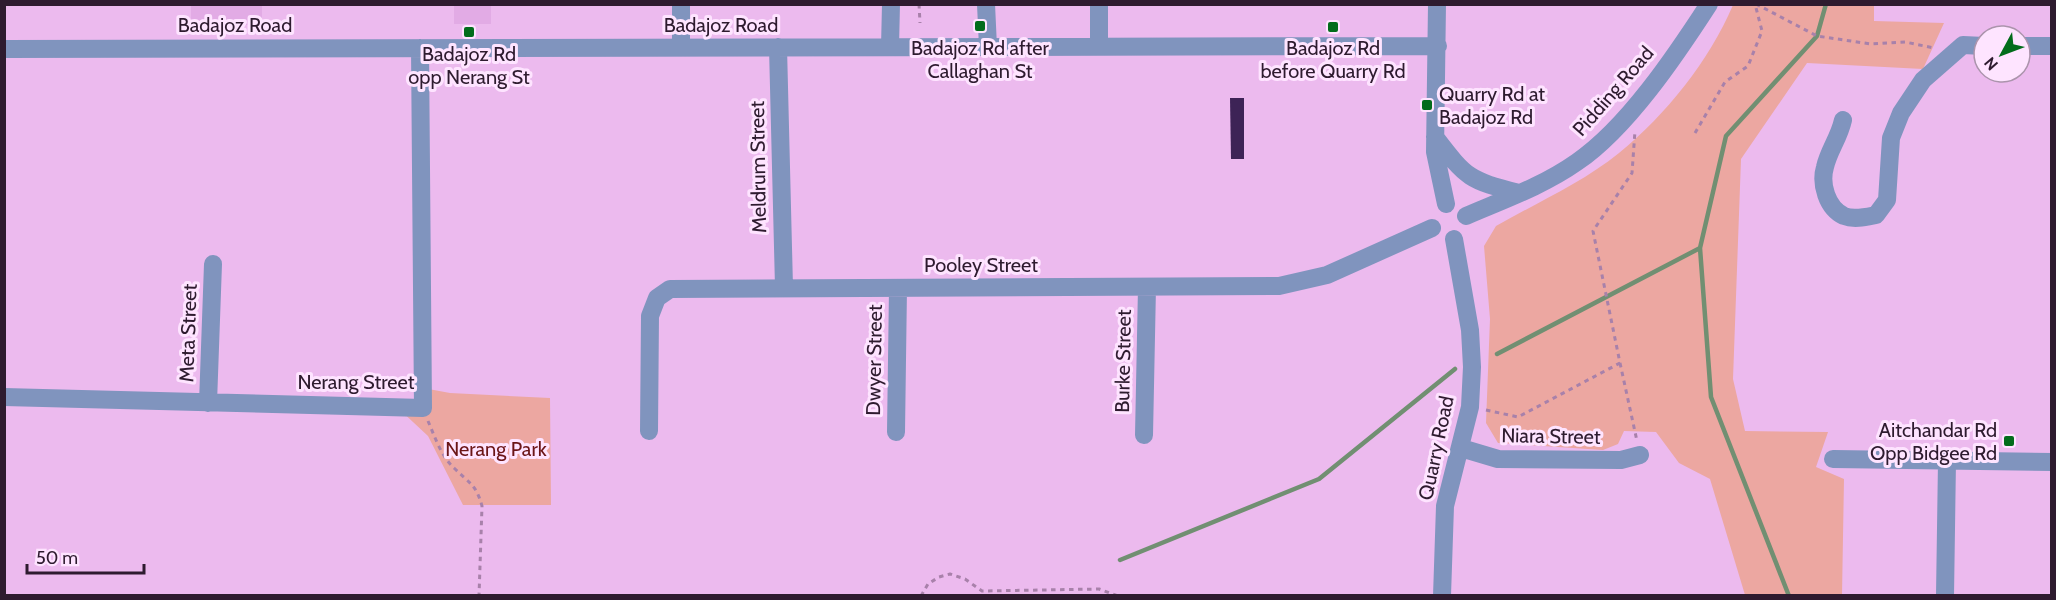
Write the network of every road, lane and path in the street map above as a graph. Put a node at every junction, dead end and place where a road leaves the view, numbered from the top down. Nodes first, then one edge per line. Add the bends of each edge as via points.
1 (681, 4) edge
2 (891, 4) edge
3 (920, 4) edge
4 (986, 4) edge
5 (1099, 4) edge
6 (1437, 4) edge
7 (1709, 4) edge
8 (1755, 4) edge
9 (920, 23) dead end
10 (1972, 45) edge
11 (1438, 46) junction
12 (2032, 46) edge
13 (2052, 46) edge
14 (681, 47) junction
15 (778, 47) junction
16 (890, 47) junction
17 (988, 47) junction
18 (1099, 47) junction
19 (420, 48) junction
20 (1937, 48) dead end
21 (4, 49) edge
22 (1637, 103) junction
23 (1843, 120) dead end
24 (1695, 133) dead end
25 (1436, 137) junction
26 (1519, 193) junction
27 (1446, 204) junction
28 (1466, 216) junction
29 (1432, 228) junction
30 (1454, 239) junction
31 (213, 264) dead end
32 (783, 286) junction
33 (1147, 287) junction
34 (898, 288) junction
35 (1620, 363) junction
36 (4, 397) edge
37 (208, 403) junction
38 (1470, 407) junction
39 (423, 408) junction
40 (649, 431) dead end
41 (896, 432) dead end
42 (1144, 435) dead end
43 (1461, 448) junction
44 (1640, 455) joint
45 (1833, 459) dead end
46 (1947, 461) junction
47 (2052, 462) edge
48 (480, 596) edge
49 (921, 596) edge
50 (1118, 596) edge
51 (1443, 596) edge
52 (1945, 596) edge

1 - 14 street
2 - 16 street
3 - 9 path
4 - 17 street
5 - 18 street
6 - 11 street
7 - 22 street, Pidding Road
8 - 20 path via 1817,36
8 - 24 path via 1762,31 1748,66 1725,82
10 - 23 street via 1963,45 1923,80 1901,113 1891,138 1887,200 1876,215 1844,216 1825,194 1824,170
11 - 18 street, Badajoz Road
11 - 25 street
12 - 13 street
14 - 15 street, Badajoz Road
14 - 19 street, Badajoz Road
15 - 16 street, Badajoz Road
15 - 32 street, Meldrum Street
16 - 17 street, Badajoz Road
17 - 18 street, Badajoz Road
19 - 21 street, Badajoz Road
19 - 39 street, Nerang Street
22 - 26 street, Pidding Road via 1583,158
22 - 35 path via 1632,173 1593,231
25 - 26 street via 1465,175
25 - 27 street via 1437,169
26 - 28 street, Pidding Road
27 - 28 street via 1456,206
27 - 29 street via 1432,215
28 - 30 street via 1465,230
29 - 30 street via 1443,239
29 - 33 street, Pooley Street via 1305,282 1279,286
30 - 38 street, Quarry Road via 1470,330
31 - 37 street, Meta Street
32 - 34 street, Pooley Street
32 - 40 street, Pooley Street via 670,289 657,298 650,316
33 - 34 street, Pooley Street
33 - 42 street, Burke Street
34 - 41 street, Dwyer Street
35 - 38 path via 1518,417
35 - 44 path
36 - 37 street, Nerang Street
37 - 39 street, Nerang Street
38 - 43 street, Quarry Road
39 - 48 path via 442,452 454,468 469,478 482,507
43 - 44 street, Niara Street via 1498,459 1621,460
43 - 51 street, Quarry Road via 1445,506
45 - 46 street
46 - 47 street
46 - 52 street
49 - 50 path via 928,584 950,574 982,591 1100,589

